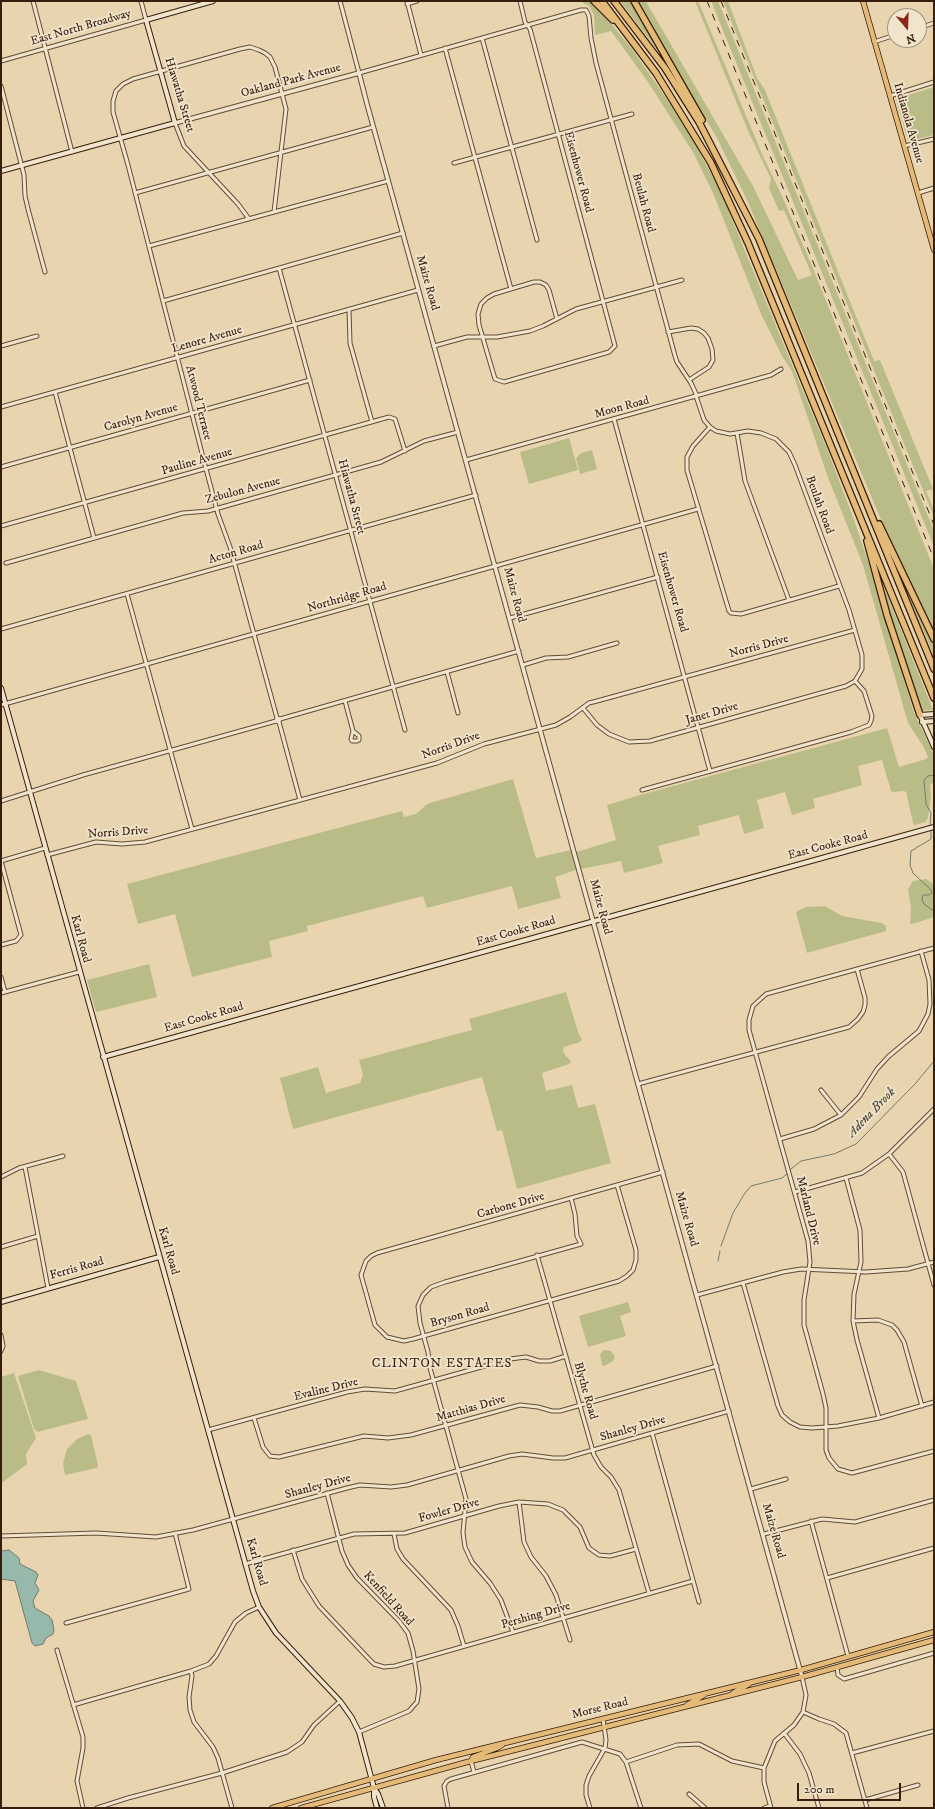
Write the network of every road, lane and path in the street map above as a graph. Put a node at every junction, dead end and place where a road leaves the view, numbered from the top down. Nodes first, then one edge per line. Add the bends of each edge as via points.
1 (33, 1) edge
2 (141, 1) edge
3 (213, 1) edge
4 (340, 1) edge
5 (417, 1) edge
6 (520, 1) edge
7 (594, 1) edge
8 (602, 1) edge
9 (614, 1) edge
10 (634, 1) edge
11 (863, 1) edge
12 (407, 2) edge
13 (586, 10) joint
14 (146, 20) junction
15 (527, 25) junction
16 (482, 38) junction
17 (887, 38) edge
18 (632, 41) junction
19 (874, 42) junction
20 (445, 48) junction
21 (45, 49) junction
22 (421, 55) junction
23 (1, 61) edge
24 (161, 71) junction
25 (360, 73) junction
26 (934, 82) edge
27 (1, 86) edge
28 (282, 93) junction
29 (890, 96) junction
30 (632, 114) dead end
31 (611, 120) junction
32 (175, 123) junction
33 (373, 127) junction
34 (558, 135) junction
35 (120, 138) junction
36 (934, 139) edge
37 (904, 146) junction
38 (512, 148) junction
39 (72, 152) junction
40 (282, 152) junction
41 (716, 154) junction
42 (475, 157) junction
43 (454, 163) dead end
44 (22, 165) junction
45 (1, 171) edge
46 (208, 172) junction
47 (388, 181) junction
48 (934, 188) edge
49 (135, 192) junction
50 (918, 193) junction
51 (274, 212) junction
52 (250, 219) junction
53 (403, 233) junction
54 (932, 239) edge
55 (537, 240) dead end
56 (149, 246) junction
57 (934, 250) edge
58 (279, 268) junction
59 (45, 272) dead end
60 (682, 280) dead end
61 (656, 287) junction
62 (511, 289) junction
63 (418, 290) junction
64 (163, 301) junction
65 (603, 302) junction
66 (349, 309) junction
67 (557, 319) junction
68 (295, 324) junction
69 (668, 332) junction
70 (37, 336) dead end
71 (482, 336) junction
72 (1, 345) edge
73 (434, 346) junction
74 (178, 357) junction
75 (781, 369) dead end
76 (310, 380) junction
77 (689, 380) junction
78 (55, 392) junction
79 (696, 396) junction
80 (1, 407) edge
81 (191, 413) junction
82 (614, 419) junction
83 (372, 422) junction
84 (710, 427) junction
85 (458, 432) junction
86 (737, 433) junction
87 (325, 435) junction
88 (69, 447) junction
89 (405, 451) junction
90 (466, 460) junction
91 (1, 467) edge
92 (206, 469) junction
93 (335, 475) junction
94 (862, 493) junction
95 (476, 495) junction
96 (84, 503) junction
97 (217, 508) junction
98 (698, 509) junction
99 (858, 512) junction
100 (643, 524) junction
101 (1, 526) edge
102 (350, 530) junction
103 (94, 538) junction
104 (6, 563) dead end
105 (234, 563) junction
106 (495, 565) junction
107 (658, 577) junction
108 (839, 586) junction
109 (127, 594) junction
110 (789, 600) junction
111 (370, 601) junction
112 (510, 618) junction
113 (1, 629) edge
114 (855, 630) junction
115 (254, 633) junction
116 (934, 639) edge
117 (617, 643) dead end
118 (519, 652) junction
119 (146, 664) junction
120 (523, 665) junction
121 (934, 669) edge
122 (447, 672) junction
123 (686, 676) junction
124 (855, 681) junction
125 (393, 687) junction
126 (1, 688) edge
127 (934, 698) edge
128 (345, 701) junction
129 (3, 704) edge
130 (583, 708) junction
131 (458, 713) dead end
132 (934, 714) edge
133 (920, 715) junction
134 (278, 720) junction
135 (934, 721) edge
136 (922, 722) junction
137 (699, 727) junction
138 (540, 728) junction
139 (405, 730) dead end
140 (353, 731) dead end
141 (934, 747) edge
142 (170, 751) junction
143 (710, 771) junction
144 (642, 790) dead end
145 (30, 793) junction
146 (300, 800) junction
147 (1, 801) edge
148 (934, 827) edge
149 (192, 829) junction
150 (45, 848) junction
151 (47, 855) junction
152 (1, 861) edge
153 (593, 921) junction
154 (1, 945) edge
155 (934, 948) edge
156 (921, 951) junction
157 (858, 969) junction
158 (79, 972) junction
159 (1, 978) edge
160 (5, 992) junction
161 (1, 993) edge
162 (756, 1053) junction
163 (103, 1057) junction
164 (638, 1084) junction
165 (821, 1090) dead end
166 (933, 1111) edge
167 (841, 1115) junction
168 (780, 1139) junction
169 (889, 1154) junction
170 (63, 1156) dead end
171 (25, 1166) junction
172 (663, 1172) junction
173 (1, 1178) edge
174 (846, 1178) junction
175 (617, 1185) junction
176 (795, 1192) junction
177 (571, 1198) junction
178 (38, 1236) junction
179 (1, 1247) edge
180 (538, 1255) junction
181 (159, 1256) junction
182 (366, 1261) joint
183 (934, 1262) edge
184 (928, 1264) junction
185 (809, 1270) junction
186 (859, 1272) junction
187 (744, 1283) junction
188 (934, 1285) edge
189 (48, 1288) junction
190 (697, 1295) junction
191 (550, 1300) junction
192 (1, 1302) edge
193 (853, 1321) junction
194 (1, 1335) edge
195 (424, 1336) junction
196 (1, 1351) edge
197 (566, 1356) junction
198 (717, 1366) junction
199 (433, 1381) junction
200 (934, 1402) edge
201 (580, 1405) junction
202 (922, 1406) junction
203 (729, 1411) junction
204 (254, 1418) junction
205 (879, 1418) junction
206 (446, 1425) junction
207 (826, 1427) junction
208 (207, 1430) junction
209 (652, 1433) junction
210 (593, 1450) junction
211 (934, 1451) edge
212 (458, 1470) junction
213 (786, 1479) dead end
214 (751, 1489) junction
215 (327, 1493) junction
216 (934, 1500) edge
217 (519, 1502) junction
218 (465, 1516) junction
219 (232, 1519) junction
220 (811, 1521) junction
221 (175, 1533) junction
222 (394, 1534) junction
223 (764, 1534) junction
224 (1, 1536) edge
225 (338, 1538) junction
226 (934, 1548) edge
227 (636, 1549) junction
228 (293, 1550) junction
229 (245, 1564) junction
230 (827, 1578) junction
231 (693, 1580) junction
232 (649, 1593) junction
233 (699, 1602) dead end
234 (259, 1607) junction
235 (564, 1617) junction
236 (66, 1623) dead end
237 (513, 1632) junction
238 (934, 1632) edge
239 (570, 1640) dead end
240 (934, 1640) edge
241 (464, 1646) junction
242 (57, 1650) dead end
243 (934, 1653) edge
244 (848, 1656) junction
245 (414, 1660) junction
246 (837, 1667) junction
247 (801, 1670) junction
248 (191, 1671) junction
249 (802, 1677) junction
250 (753, 1682) junction
251 (705, 1694) junction
252 (732, 1695) junction
253 (340, 1701) junction
254 (73, 1706) junction
255 (684, 1707) junction
256 (803, 1712) junction
257 (603, 1719) junction
258 (605, 1727) junction
259 (934, 1730) edge
260 (359, 1732) junction
261 (784, 1733) junction
262 (503, 1744) junction
263 (605, 1748) junction
264 (852, 1753) junction
265 (471, 1760) junction
266 (626, 1762) junction
267 (764, 1768) junction
268 (474, 1772) junction
269 (222, 1773) junction
270 (372, 1778) junction
271 (918, 1785) dead end
272 (374, 1788) junction
273 (689, 1794) dead end
274 (865, 1800) junction
275 (770, 1807) edge
276 (83, 1808) edge
277 (97, 1808) edge
278 (232, 1808) edge
279 (272, 1808) edge
280 (301, 1808) edge
281 (376, 1808) edge
282 (383, 1808) edge
283 (448, 1808) edge
284 (590, 1808) edge
285 (641, 1808) edge
286 (705, 1808) edge
287 (764, 1808) edge
288 (819, 1808) edge
289 (867, 1808) edge

1 - 21 street
2 - 14 street, Hiawatha Street
3 - 14 main road, East North Broadway
4 - 25 street, Maize Road
5 - 12 street
6 - 15 street, Eisenhower Road
7 - 18 highway
8 - 18 highway
9 - 41 highway via 665,68
10 - 41 highway via 690,98
11 - 19 main road, Indianola Avenue
12 - 22 street
13 - 15 street, Oakland Park Avenue
13 - 31 street, Beulah Road
14 - 21 street, East North Broadway
14 - 24 main road, Hiawatha Street
15 - 16 street, Oakland Park Avenue
15 - 34 street, Eisenhower Road
16 - 20 street, Oakland Park Avenue
16 - 38 street
17 - 19 street
18 - 99 highway via 656,73 711,163 748,243
19 - 29 main road, Indianola Avenue
20 - 22 street, Oakland Park Avenue
20 - 42 street
21 - 23 street, East North Broadway
21 - 39 street
22 - 25 street, Oakland Park Avenue
24 - 28 street via 250,47 270,57
24 - 32 main road, Hiawatha Street
24 - 35 street, Atwood Terrace via 133,79 116,91 113,112
25 - 28 street, Oakland Park Avenue
25 - 33 street, Maize Road
26 - 29 street
27 - 44 street
28 - 32 street, Oakland Park Avenue
28 - 40 street via 286,109
29 - 37 main road, Indianola Avenue
30 - 31 street
31 - 34 street
31 - 61 street, Beulah Road
32 - 35 main road, Oakland Park Avenue
32 - 46 street, Hiawatha Street via 184,146
33 - 40 street
33 - 47 street, Maize Road
34 - 38 street
34 - 65 street, Eisenhower Road
35 - 39 main road, Oakland Park Avenue
35 - 49 street, Atwood Terrace
36 - 37 street
37 - 50 main road, Indianola Avenue
38 - 42 street
38 - 55 street
39 - 44 main road, Oakland Park Avenue
40 - 46 street
40 - 51 street
41 - 94 highway via 759,239
42 - 43 street
42 - 62 street
44 - 45 main road, Oakland Park Avenue
44 - 59 street via 28,209
46 - 49 street
46 - 52 street, Hiawatha Street
47 - 51 street
47 - 53 street, Maize Road
48 - 50 street
49 - 56 street, Atwood Terrace
50 - 54 main road, Indianola Avenue
51 - 52 street
52 - 56 street
53 - 58 street
53 - 63 street, Maize Road
54 - 57 main road, Indianola Avenue
56 - 64 street, Atwood Terrace
58 - 64 street
58 - 68 street, Hiawatha Street
60 - 61 street
61 - 65 street
61 - 69 street, Beulah Road
62 - 67 street via 534,282 546,285
62 - 71 street via 494,294 481,304 478,314
63 - 66 street, Lenore Avenue
63 - 73 street, Maize Road
64 - 74 street, Atwood Terrace
65 - 67 street via 576,309
65 - 71 street, Eisenhower Road via 614,343 613,349 604,354 498,382 493,376
66 - 68 street, Lenore Avenue
66 - 83 street via 350,343
67 - 71 street via 517,334
68 - 74 street, Lenore Avenue
68 - 76 street, Hiawatha Street
69 - 77 street, Beulah Road via 677,362
69 - 77 street via 698,329 708,338 713,360 709,367
70 - 72 street
71 - 73 street
73 - 85 street, Maize Road
74 - 78 street, Lenore Avenue
74 - 81 street, Atwood Terrace
75 - 79 street, Moon Road via 771,375
76 - 81 street, Carolyn Avenue
76 - 87 street, Hiawatha Street
77 - 79 street, Beulah Road
78 - 80 street, Lenore Avenue
78 - 88 street
79 - 82 street, Moon Road
79 - 84 street, Beulah Road via 701,414
81 - 88 street, Carolyn Avenue
81 - 92 street, Atwood Terrace
82 - 90 street, Moon Road
82 - 100 street, Eisenhower Road
83 - 87 street, Pauline Avenue
83 - 89 street, Pauline Avenue via 389,417 395,419
84 - 86 street, Beulah Road via 722,433
84 - 98 street via 687,458 687,470
85 - 89 street, Zebulon Avenue via 424,441
85 - 90 street, Maize Road
86 - 108 street, Beulah Road via 756,432 769,435 788,452
86 - 110 street via 745,481
87 - 92 street, Pauline Avenue
87 - 93 street, Hiawatha Street
88 - 91 street, Carolyn Avenue
88 - 96 street
89 - 93 street, Zebulon Avenue via 382,462
90 - 95 street, Maize Road
92 - 96 street, Pauline Avenue
92 - 97 street, Atwood Terrace
93 - 97 street, Zebulon Avenue
93 - 102 street, Hiawatha Street
94 - 116 highway
94 - 121 highway
95 - 102 street, Acton Road
95 - 106 street, Maize Road
96 - 101 street, Pauline Avenue
96 - 103 street
97 - 103 street, Zebulon Avenue via 183,513
97 - 105 street, Atwood Terrace
98 - 100 street, Northridge Road
98 - 110 street via 726,605 731,613 741,614
99 - 127 highway
99 - 133 highway
100 - 106 street, Northridge Road
100 - 107 street, Eisenhower Road
102 - 105 street, Acton Road
102 - 111 street, Hiawatha Street
103 - 104 street, Zebulon Avenue
105 - 109 street, Acton Road
105 - 115 street, Atwood Terrace
106 - 111 street, Northridge Road
106 - 112 street, Maize Road
107 - 112 street
107 - 123 street, Eisenhower Road
108 - 110 street
108 - 114 street, Beulah Road
109 - 113 street, Acton Road
109 - 119 street
111 - 115 street, Northridge Road
111 - 125 street, Hiawatha Street
112 - 118 street, Maize Road
114 - 123 street, Norris Drive
114 - 124 street, Beulah Road via 862,655 862,669
115 - 119 street, Northridge Road
115 - 134 street, Atwood Terrace
117 - 120 street via 568,657 546,658
118 - 120 street, Maize Road
118 - 122 street
119 - 129 street, Northridge Road
119 - 142 street
120 - 138 street, Maize Road
122 - 125 street
122 - 131 street
123 - 130 street, Norris Drive via 597,701
123 - 137 street, Eisenhower Road
124 - 137 street, Janet Drive via 846,686
124 - 143 street via 864,691 872,720 869,725
125 - 128 street
125 - 139 street, Hiawatha Street
126 - 129 main road, Karl Road
128 - 134 street
128 - 140 street
129 - 145 main road, Karl Road
130 - 137 street, Janet Drive via 602,730 629,742 650,741
130 - 138 street, Norris Drive via 563,721
132 - 133 main road
133 - 136 main road
134 - 142 street
134 - 146 street, Atwood Terrace
135 - 136 main road
136 - 141 main road
137 - 143 street, Eisenhower Road
138 - 146 street, Norris Drive via 474,747 437,763
138 - 153 street, Maize Road
142 - 145 street via 83,775
142 - 149 street
143 - 144 street
145 - 147 street
145 - 150 main road, Karl Road
146 - 149 street, Norris Drive
148 - 153 main road, East Cooke Road
149 - 151 street, Norris Drive via 145,842 96,842
150 - 151 main road, Karl Road
150 - 152 street
151 - 158 main road, Karl Road
152 - 154 street via 20,935 16,941
153 - 163 main road, East Cooke Road
153 - 164 street, Maize Road
155 - 156 street
156 - 157 street
156 - 167 street via 930,992 930,1004 923,1024 919,1031 877,1069 855,1102
157 - 162 street via 865,998 863,1012 854,1023 843,1030
157 - 162 street, Marland Drive via 766,994 756,1003 749,1020 749,1030
158 - 160 street
158 - 163 main road, Karl Road
159 - 160 street
160 - 161 street
162 - 164 street
162 - 168 street, Marland Drive
163 - 181 main road, Karl Road
164 - 172 street, Maize Road
165 - 167 street
166 - 169 street
167 - 168 street via 814,1129
168 - 176 street, Marland Drive
169 - 174 street via 862,1173
169 - 184 street via 903,1172
170 - 171 street
171 - 173 street
171 - 178 street
172 - 175 street, Carbone Drive
172 - 190 street, Maize Road
174 - 176 street
174 - 186 street via 860,1230
175 - 177 street, Carbone Drive
175 - 191 street, Bryson Road via 636,1250 633,1270 619,1280
176 - 185 street, Marland Drive via 808,1241
177 - 180 street via 577,1236 581,1244
177 - 182 street, Carbone Drive via 378,1253
178 - 179 street
178 - 189 street
180 - 191 street, Blythe Road
180 - 195 street via 431,1287 423,1295 418,1306
181 - 189 main road, Ferris Road
181 - 208 main road, Karl Road
182 - 195 street, Bryson Road via 362,1269 362,1281 372,1318 378,1328 396,1340 404,1341
183 - 184 street
184 - 186 street via 908,1269
184 - 188 street
185 - 186 street
185 - 187 street via 783,1272
185 - 207 street, Marland Drive via 804,1300 804,1325 823,1394
186 - 193 street via 853,1300
187 - 190 street
187 - 207 street via 782,1415 800,1427
189 - 192 main road, Ferris Road
190 - 198 street, Maize Road
191 - 195 street, Bryson Road
191 - 197 street, Blythe Road
193 - 202 street via 878,1320 888,1323 897,1330 904,1342
193 - 205 street
194 - 196 street
195 - 199 street
197 - 199 street, Evaline Drive via 545,1361 520,1357
197 - 201 street, Blythe Road
198 - 201 street, Matthias Drive
198 - 203 street, Maize Road
199 - 204 street, Evaline Drive via 395,1392 365,1389 347,1392
199 - 206 street
200 - 202 street
201 - 206 street, Matthias Drive via 552,1411 520,1405
201 - 210 street, Blythe Road
202 - 205 street
203 - 209 street, Shanley Drive
203 - 214 street, Maize Road
204 - 206 street, Matthias Drive via 263,1447 270,1456 279,1457 351,1438 397,1438
204 - 208 street, Evaline Drive
205 - 207 street
206 - 212 street
207 - 211 street, Marland Drive via 828,1458 834,1466 844,1472 858,1472
208 - 219 main road, Karl Road
209 - 210 street, Shanley Drive
209 - 231 street
210 - 212 street, Shanley Drive via 559,1458 522,1454
210 - 227 street, Blythe Road via 597,1462 619,1490
212 - 215 street, Shanley Drive via 397,1487 360,1485
212 - 218 street via 466,1499
213 - 214 street
214 - 223 street, Maize Road
215 - 219 street, Shanley Drive
215 - 225 street, Kenfield Road
216 - 220 street via 855,1522 827,1518
217 - 218 street, Fowler Drive
217 - 227 street, Fowler Drive via 548,1504 563,1510 580,1527 589,1548 599,1555 610,1556
217 - 235 street via 522,1535 527,1549 551,1585
218 - 222 street, Fowler Drive
218 - 237 street via 464,1539 469,1555 499,1595
219 - 221 street, Shanley Drive
219 - 229 main road, Karl Road
220 - 223 street
220 - 230 street
221 - 224 street, Shanley Drive via 156,1537 96,1533
221 - 236 street via 189,1589
222 - 225 street, Fowler Drive via 367,1533
222 - 241 street via 403,1559 451,1610
223 - 247 street, Maize Road
225 - 228 street, Fowler Drive
225 - 245 street, Kenfield Road via 355,1575 404,1626 410,1637
226 - 230 street
227 - 232 street, Blythe Road
228 - 229 street, Fowler Drive
228 - 245 street, Pershing Drive via 302,1579 319,1606 374,1664 384,1668
229 - 234 main road, Karl Road
230 - 244 street
231 - 232 street, Pershing Drive
231 - 233 street
232 - 235 street, Pershing Drive
234 - 248 street via 235,1622 209,1664
234 - 253 main road, Karl Road via 287,1645
235 - 237 street, Pershing Drive
235 - 239 street
237 - 241 street, Pershing Drive
238 - 244 main road, Morse Road
240 - 246 main road, Morse Road
241 - 245 street, Pershing Drive
242 - 254 street
243 - 246 street via 844,1679 838,1675
244 - 247 main road, Morse Road
245 - 260 street, Kenfield Road via 419,1689 414,1707 398,1717
246 - 249 main road, Morse Road
247 - 249 street, Maize Road
247 - 250 main road, Morse Road
248 - 254 street
248 - 269 street via 190,1710 194,1722 213,1747
249 - 252 main road, Morse Road
249 - 256 street, Maize Road via 806,1695
250 - 251 main road, Morse Road
250 - 252 main road
251 - 255 main road
251 - 257 main road, Morse Road
252 - 255 main road, Morse Road
253 - 260 main road, Karl Road
253 - 269 street via 314,1725 295,1748
254 - 276 street via 83,1737 77,1781
255 - 258 main road, Morse Road
256 - 261 street via 796,1723
256 - 264 street via 840,1727 846,1733
257 - 258 street
257 - 262 main road, Morse Road
258 - 263 street
258 - 265 main road, Morse Road
259 - 264 street
260 - 270 main road, Karl Road
261 - 267 street via 775,1741
261 - 288 street via 800,1754 809,1773
262 - 265 main road
262 - 270 main road, Morse Road
263 - 266 street via 620,1754
263 - 268 street via 587,1742 577,1743
263 - 284 street via 586,1785
264 - 274 street
265 - 268 street
265 - 272 main road, Morse Road
266 - 267 street via 677,1745 699,1744 732,1761
266 - 285 street
267 - 275 street via 764,1782
268 - 283 street via 447,1781 444,1786
269 - 277 street
269 - 278 street
270 - 272 main road, Karl Road
270 - 279 main road, Morse Road
271 - 274 street
272 - 280 main road, Morse Road
272 - 281 main road, Karl Road
272 - 282 main road, Karl Road
273 - 286 street
274 - 289 street
275 - 287 street

